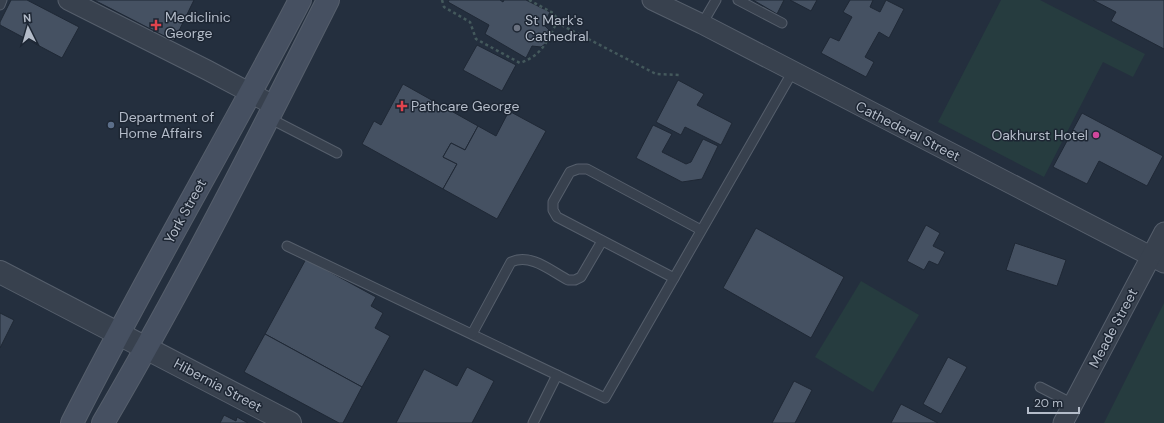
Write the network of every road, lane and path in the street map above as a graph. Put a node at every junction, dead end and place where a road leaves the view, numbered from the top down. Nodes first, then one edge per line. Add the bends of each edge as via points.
1 (2, 0) edge
2 (68, 0) edge
3 (300, 0) edge
4 (328, 0) edge
5 (442, 0) edge
6 (529, 0) edge
7 (652, 0) edge
8 (716, 0) edge
9 (738, 0) edge
10 (0, 5) edge
11 (558, 20) junction
12 (782, 23) dead end
13 (702, 24) junction
14 (793, 71) junction
15 (681, 75) dead end
16 (252, 93) junction
17 (272, 112) junction
18 (337, 153) dead end
19 (702, 230) junction
20 (1164, 232) edge
21 (602, 241) junction
22 (288, 246) dead end
23 (1158, 259) edge
24 (0, 272) edge
25 (674, 278) junction
26 (118, 333) junction
27 (472, 334) junction
28 (147, 348) junction
29 (557, 375) junction
30 (1040, 387) dead end
31 (1073, 404) junction
32 (72, 423) edge
33 (103, 423) edge
34 (290, 423) edge
35 (534, 423) edge
36 (1063, 423) edge

1 - 10 lane
2 - 16 street
3 - 16 main road, York Street
4 - 17 main road
5 - 11 path via 444,7 470,22 476,39 520,63 534,58 542,50
6 - 11 path via 553,13
7 - 13 street, Cathederal Street
8 - 13 lane
9 - 12 lane
11 - 15 path via 563,26 656,74
13 - 14 street, Cathederal Street
14 - 19 lane
14 - 23 street, Cathederal Street
16 - 17 street
16 - 26 main road, York Street
17 - 18 lane
17 - 28 main road
19 - 21 lane via 587,170 578,169 570,172 553,202 553,210 557,216
19 - 25 lane
20 - 23 street, Meade Street
21 - 25 lane
21 - 27 lane via 581,277 574,280 568,280 529,259 512,262
22 - 27 lane
23 - 31 street, Meade Street
24 - 26 street, Hibernia Street
25 - 29 lane via 604,398
26 - 28 street, Hibernia Street
26 - 32 main road, York Street
27 - 29 lane
28 - 33 main road
28 - 34 street, Hibernia Street
29 - 35 lane
30 - 31 lane
31 - 36 street, Meade Street

